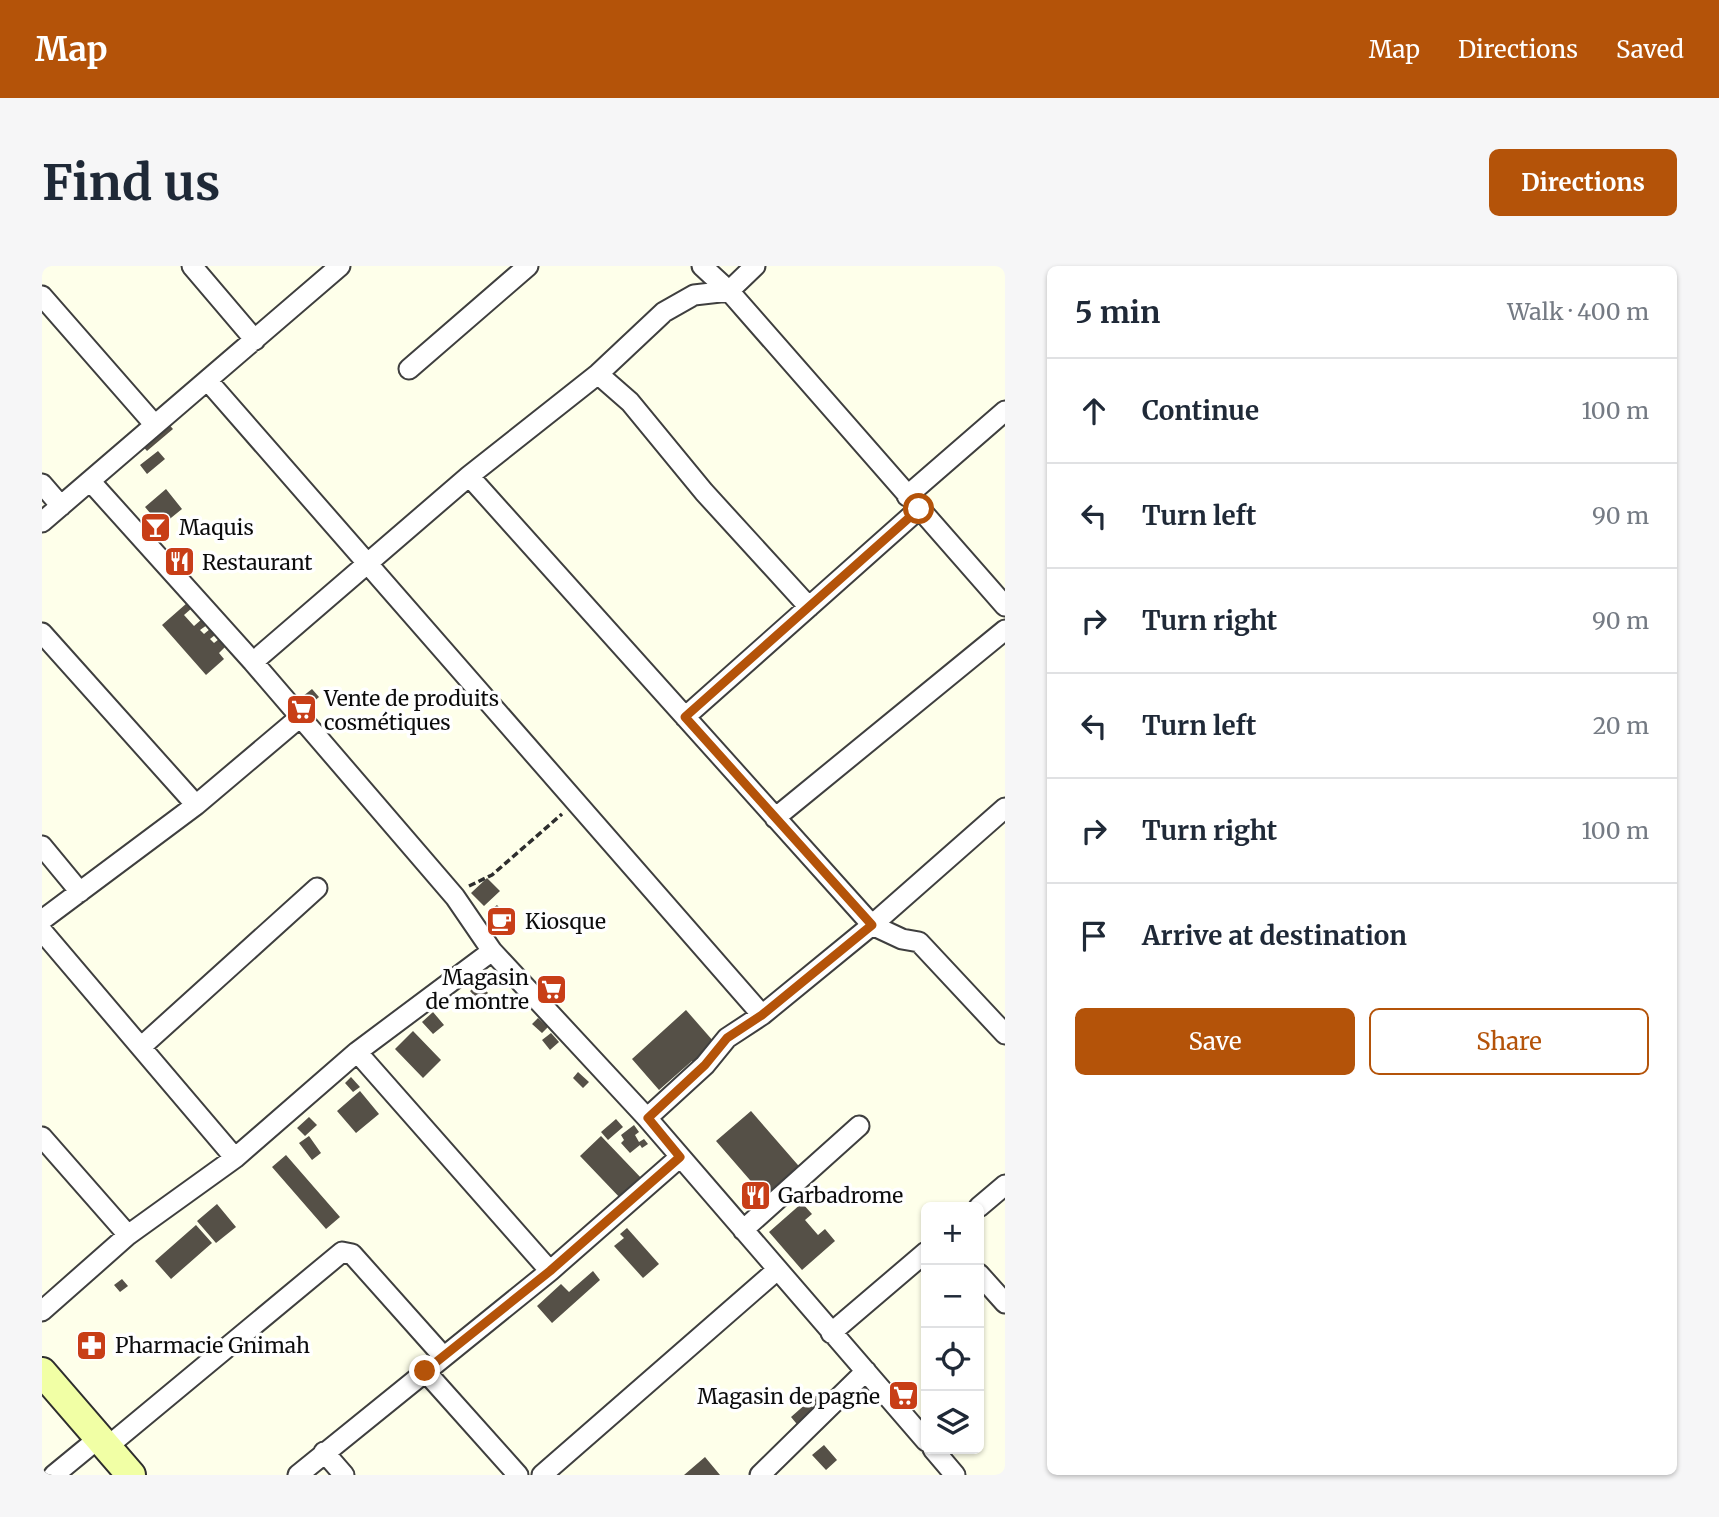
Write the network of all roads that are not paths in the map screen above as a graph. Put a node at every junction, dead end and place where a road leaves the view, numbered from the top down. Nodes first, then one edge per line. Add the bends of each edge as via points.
1 (192, 266) edge
2 (340, 266) edge
3 (528, 266) edge
4 (702, 266) edge
5 (755, 266) edge
6 (729, 291) junction
7 (42, 296) edge
8 (255, 340) junction
9 (409, 369) dead end
10 (598, 374) junction
11 (208, 381) junction
12 (1005, 411) edge
13 (154, 424) junction
14 (469, 476) junction
15 (91, 482) junction
16 (42, 484) edge
17 (913, 502) junction
18 (61, 506) junction
19 (42, 522) edge
20 (368, 564) junction
21 (1005, 606) edge
22 (809, 607) junction
23 (1005, 630) edge
24 (42, 633) edge
25 (253, 662) junction
26 (685, 717) junction
27 (299, 718) junction
28 (196, 805) junction
29 (775, 817) junction
30 (1001, 818) edge
31 (42, 846) edge
32 (317, 888) dead end
33 (80, 892) junction
34 (42, 920) edge
35 (872, 925) junction
36 (42, 931) edge
37 (492, 951) junction
38 (762, 1015) junction
39 (1005, 1034) edge
40 (141, 1048) junction
41 (357, 1052) junction
42 (648, 1118) junction
43 (859, 1126) dead end
44 (42, 1137) edge
45 (680, 1157) junction
46 (235, 1158) junction
47 (1005, 1185) edge
48 (984, 1203) edge
49 (743, 1230) junction
50 (128, 1235) junction
51 (921, 1256) edge
52 (777, 1270) junction
53 (550, 1271) junction
54 (984, 1280) edge
55 (1005, 1303) edge
56 (42, 1311) edge
57 (831, 1333) junction
58 (443, 1356) junction
59 (425, 1371) junction
60 (866, 1371) junction
61 (42, 1372) edge
62 (921, 1435) edge
63 (103, 1442) junction
64 (324, 1452) junction
65 (937, 1454) edge
66 (54, 1475) edge
67 (131, 1475) edge
68 (298, 1475) edge
69 (344, 1475) edge
70 (518, 1475) edge
71 (542, 1475) edge
72 (760, 1475) edge
73 (955, 1475) edge

1 - 8 street
2 - 8 street
3 - 9 street
4 - 6 street
5 - 6 street
6 - 10 street via 694,295 664,312
6 - 17 street
7 - 13 street
8 - 11 street
10 - 14 street
10 - 22 street via 630,402
11 - 13 street
11 - 20 street
12 - 17 street
13 - 15 street
14 - 20 street
14 - 26 street
15 - 18 street
15 - 25 street
16 - 18 street
17 - 21 street
17 - 22 street
18 - 19 street
20 - 25 street
20 - 38 street
22 - 26 street
23 - 29 street
24 - 28 street
25 - 27 street
26 - 29 street
27 - 28 street
27 - 37 street via 455,897
28 - 33 street
29 - 35 street
30 - 35 street
31 - 33 street
32 - 40 street
33 - 34 street
35 - 38 street
35 - 39 street via 919,942
36 - 40 street
37 - 41 street
37 - 42 street
38 - 42 street via 727,1038
40 - 46 street
41 - 46 street
41 - 53 street
42 - 45 street
43 - 49 street
44 - 50 street
45 - 49 street
45 - 53 street
46 - 50 street
47 - 48 street
49 - 52 street
50 - 56 street
51 - 57 street
52 - 57 street
52 - 71 street
53 - 58 street
54 - 55 street
57 - 60 street
58 - 59 street
58 - 63 street via 352,1254 342,1252
59 - 64 street
59 - 70 street
60 - 62 street
60 - 72 street
61 - 63 street
63 - 66 street
63 - 67 street
64 - 68 street
64 - 69 street
65 - 73 street

